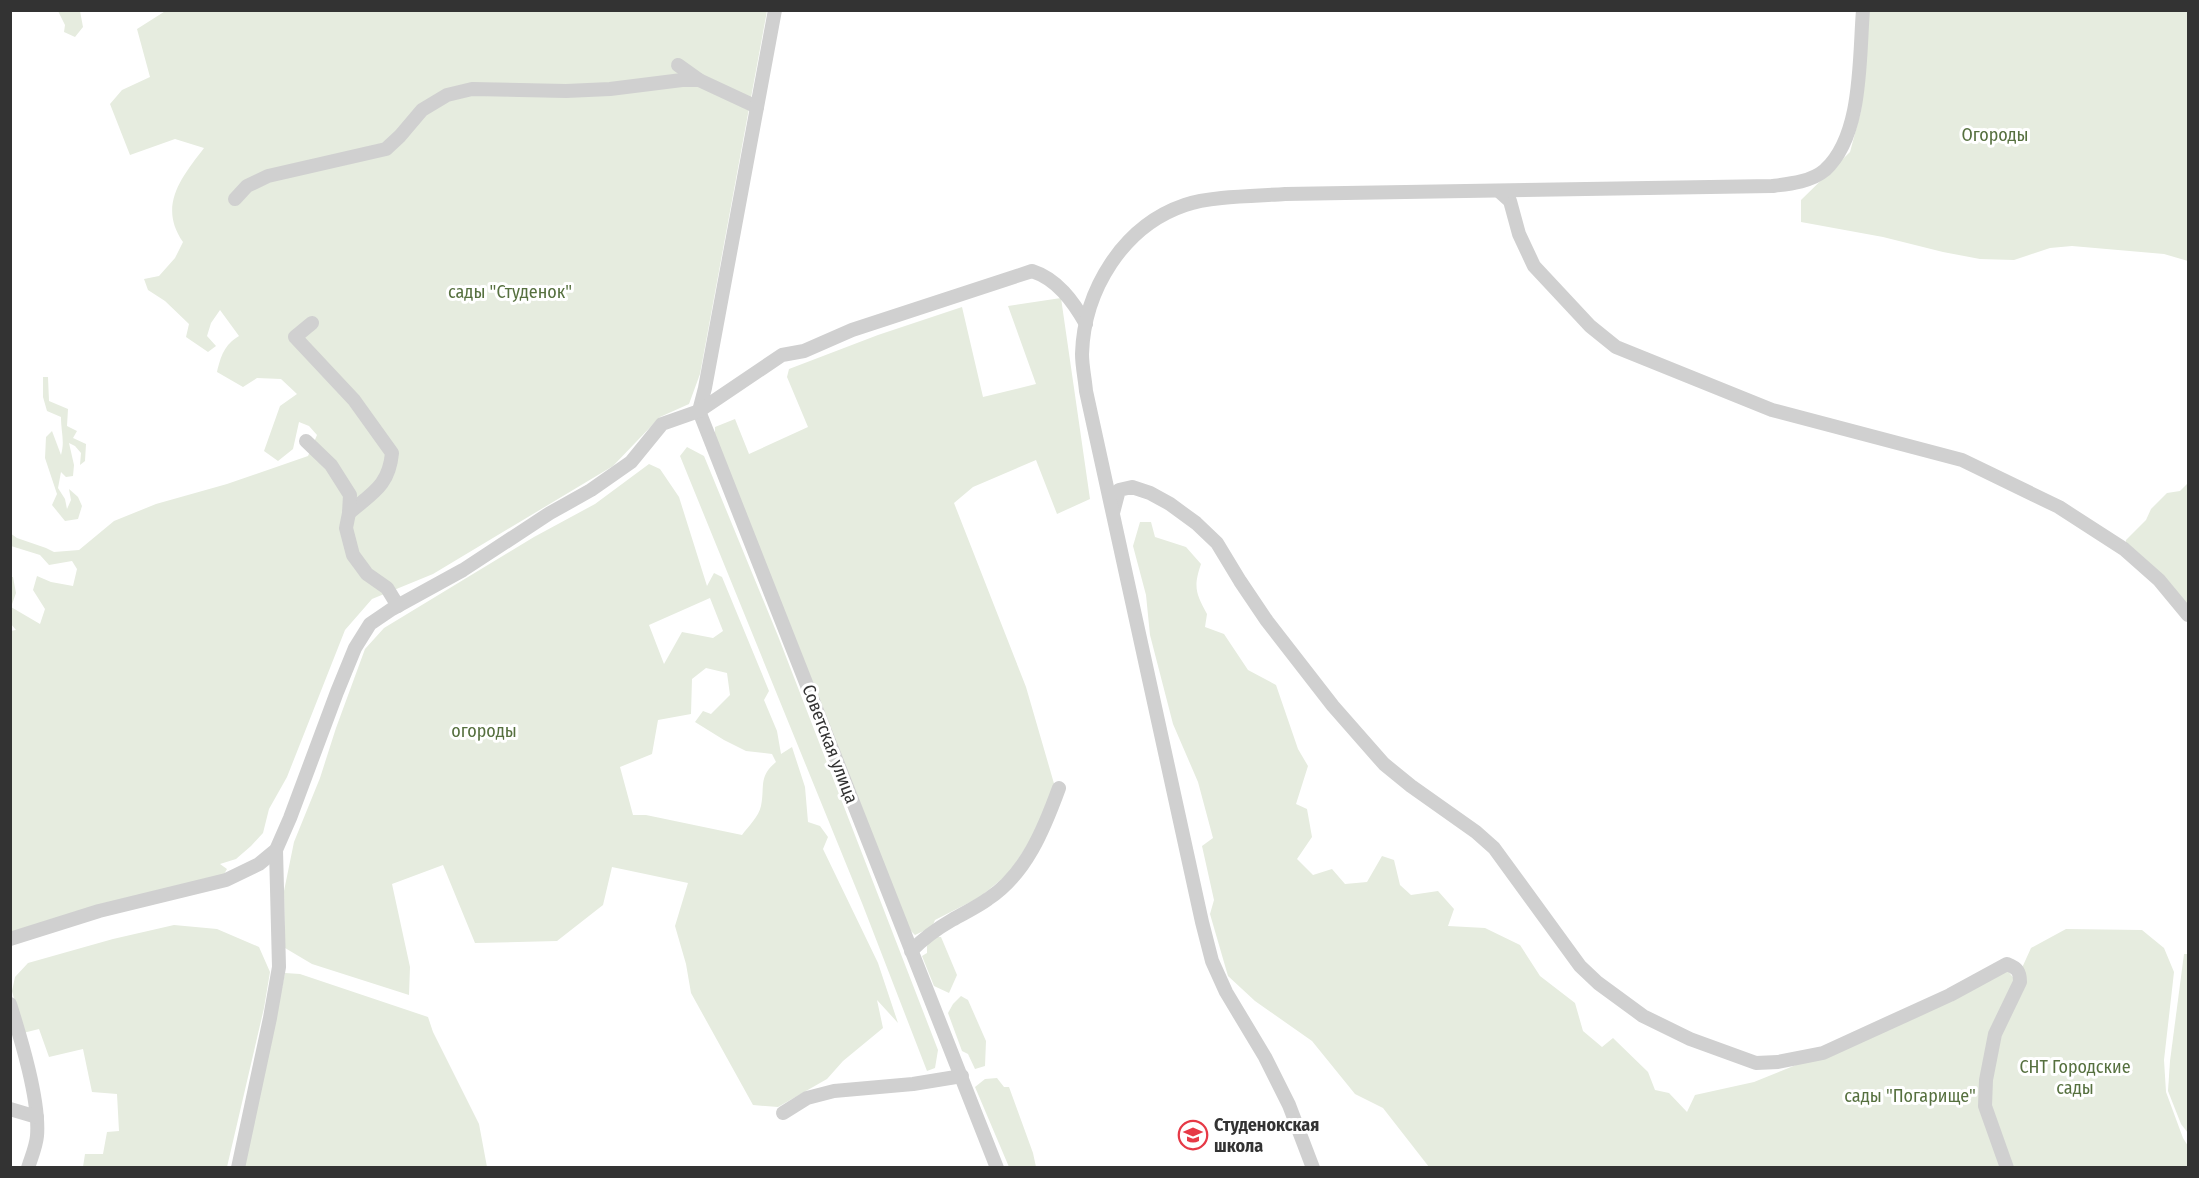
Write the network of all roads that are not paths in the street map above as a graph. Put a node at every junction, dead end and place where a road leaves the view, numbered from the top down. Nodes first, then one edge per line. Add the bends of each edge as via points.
1 (775, 10) edge
2 (1863, 10) edge
3 (678, 65) dead end
4 (699, 80) junction
5 (757, 107) junction
6 (1499, 191) junction
7 (235, 199) dead end
8 (312, 322) dead end
9 (1086, 324) junction
10 (699, 411) junction
11 (306, 441) dead end
12 (349, 513) junction
13 (1112, 515) junction
14 (398, 606) junction
15 (2188, 615) edge
16 (1059, 788) dead end
17 (276, 850) junction
18 (10, 939) edge
19 (911, 951) junction
20 (10, 1004) edge
21 (962, 1076) junction
22 (10, 1109) edge
23 (783, 1113) dead end
24 (37, 1117) junction
25 (28, 1167) edge
26 (238, 1167) edge
27 (997, 1167) edge
28 (1313, 1167) edge
29 (2007, 1167) edge

1 - 5 street
2 - 6 street via 1853,114 1838,154 1824,171 1813,177 1772,186
3 - 4 street
4 - 5 street
4 - 7 street via 566,91 472,89 447,95 422,110 386,149 268,176 247,186
5 - 10 street
6 - 9 street via 1285,194 1187,204 1149,222 1113,259 1100,282
6 - 15 street via 1510,201 1534,266 1590,326 1616,347 1773,410 1962,460 2059,507 2124,549
8 - 12 street via 295,338 354,400 392,453 384,482
9 - 10 street via 1059,289 1044,275 1032,271 852,330 804,351 782,355
9 - 13 street via 1082,356 1086,391
10 - 14 street via 662,424 631,462 591,490
10 - 19 street, Советская улица
11 - 12 street via 331,465 350,495
12 - 14 street via 346,528 353,555 367,574 387,588
13 - 28 street via 1212,961 1289,1105
13 - 29 street via 1119,490 1132,487 1170,504 1197,523 1218,543 1267,621 1364,742 1384,764 1494,848 1580,966 1643,1016 1726,1053 1756,1063 1778,1062 1822,1053 2007,964 2015,967 2020,982 1995,1034 1986,1080 1985,1106
14 - 17 street via 370,624 355,648
16 - 19 street via 1031,853 1015,875 989,899 950,921
17 - 18 street via 259,864 226,880
17 - 26 street via 279,967
19 - 21 street, Советская улица
20 - 24 street
21 - 23 street via 834,1091 807,1098
21 - 27 street, Советская улица
22 - 24 street
24 - 25 street via 37,1139

